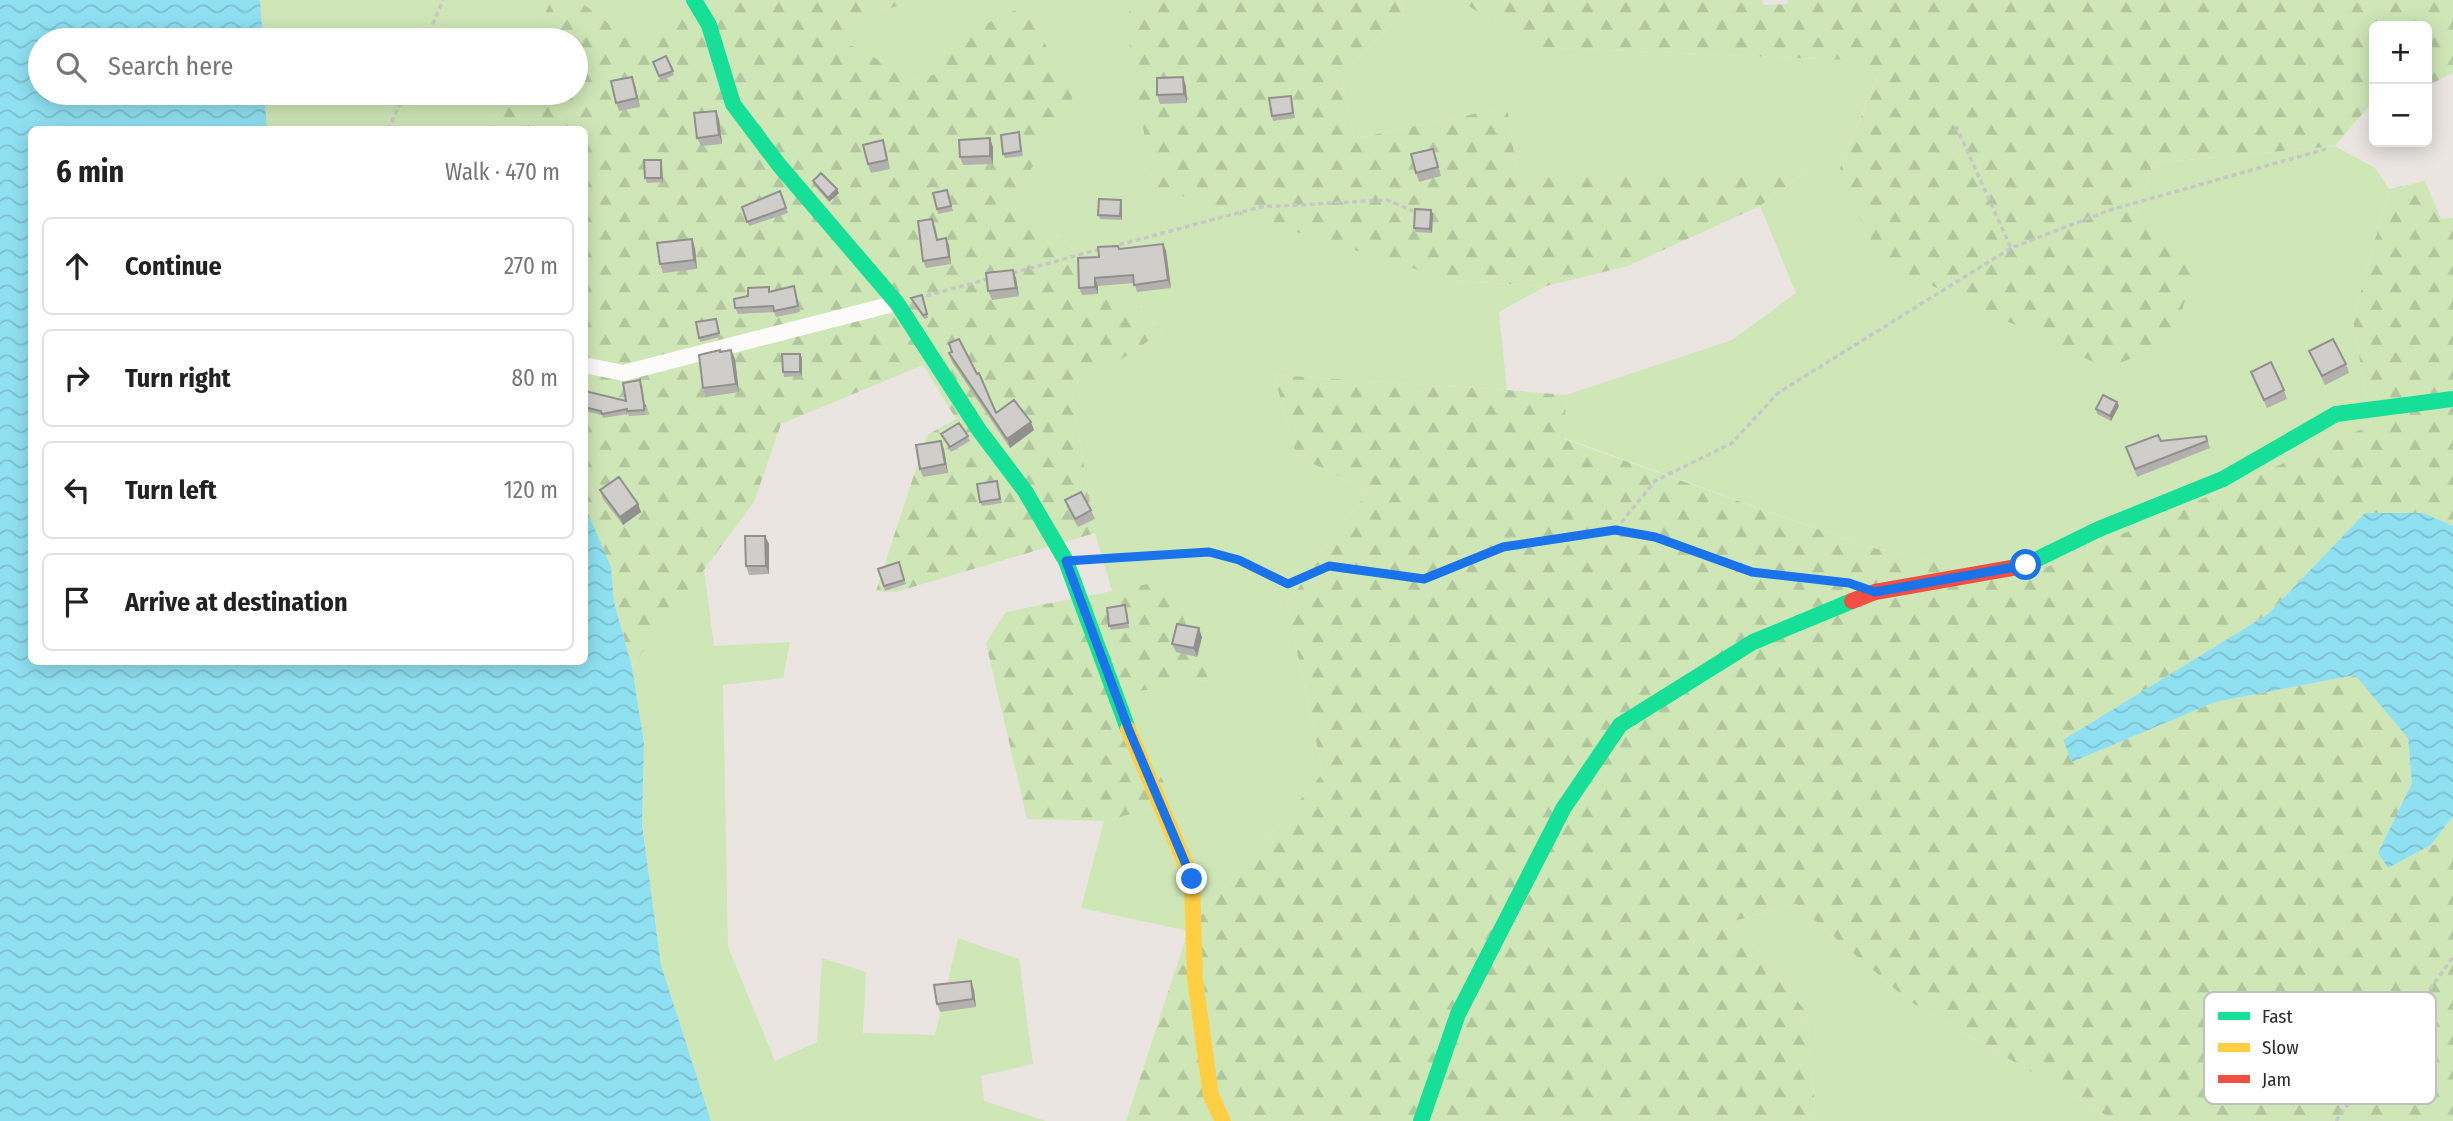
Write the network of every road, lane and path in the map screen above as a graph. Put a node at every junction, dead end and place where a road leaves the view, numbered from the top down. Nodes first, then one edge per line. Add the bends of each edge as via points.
1 (443, 0) edge
2 (694, 0) edge
3 (431, 28) edge
4 (399, 105) edge
5 (390, 126) edge
6 (1956, 126) dead end
7 (2326, 149) dead end
8 (1413, 211) edge
9 (2011, 248) junction
10 (897, 303) junction
11 (588, 366) edge
12 (2453, 399) edge
13 (1615, 530) junction
14 (1066, 561) junction
15 (1875, 592) junction
16 (2453, 957) edge
17 (2428, 992) edge
18 (2348, 1104) edge
19 (1223, 1121) edge
20 (1421, 1121) edge
21 (2336, 1121) edge

1 - 3 path
2 - 10 street via 709,25 733,104
4 - 5 path
6 - 9 path
7 - 9 path via 2110,210
8 - 10 path via 1387,200 1260,207
9 - 13 path via 1778,393 1732,443 1655,481
10 - 11 street via 623,373
10 - 14 street
12 - 15 street via 2336,414 2223,479 2099,528 2026,565
13 - 14 path via 1503,547 1424,579 1329,566 1288,584 1239,560 1209,552
13 - 15 path via 1655,537 1752,572 1849,583
14 - 19 street via 1129,730 1192,879 1195,979 1211,1096
15 - 20 street via 1753,642 1620,725 1563,809 1458,1014
16 - 17 path
18 - 21 path

